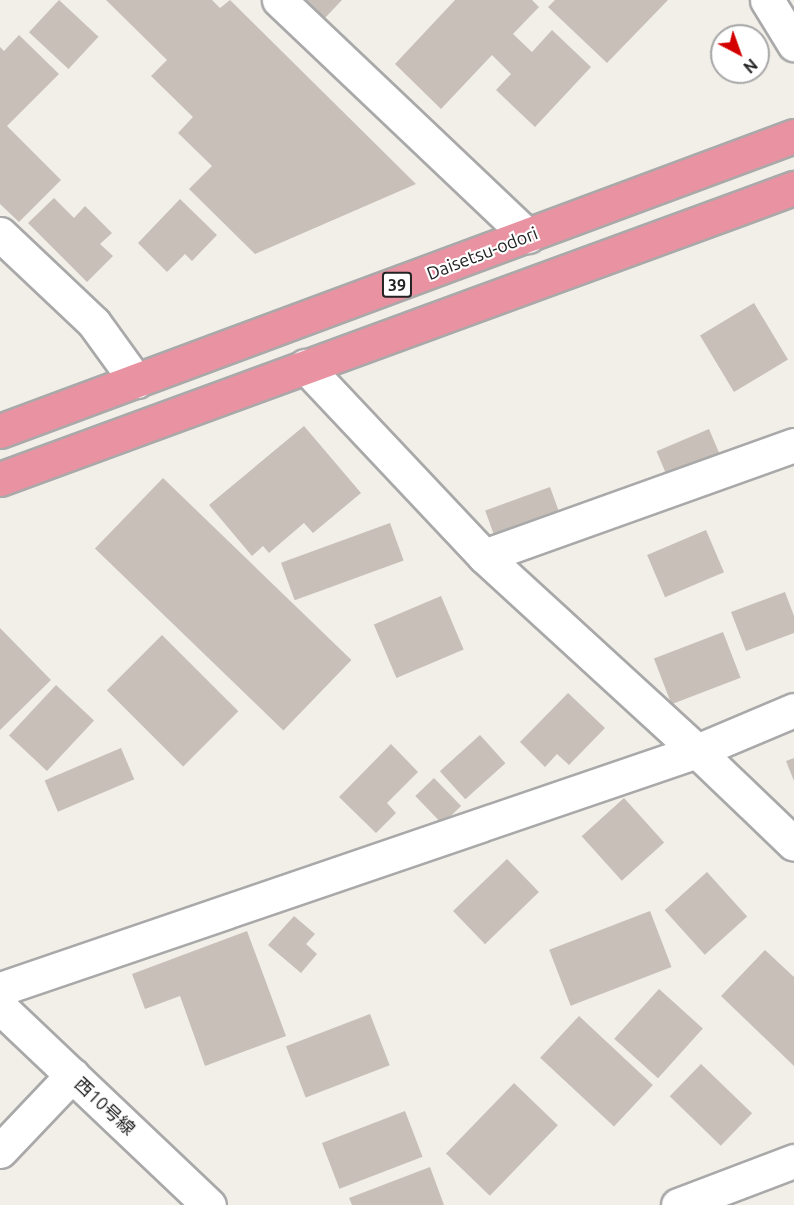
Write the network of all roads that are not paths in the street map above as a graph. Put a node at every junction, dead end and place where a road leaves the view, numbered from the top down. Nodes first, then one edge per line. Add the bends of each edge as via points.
1 (279, 0) edge
2 (767, 0) edge
3 (794, 44) edge
4 (794, 136) edge
5 (794, 188) edge
6 (0, 234) edge
7 (528, 236) junction
8 (305, 366) junction
9 (136, 381) junction
10 (0, 431) edge
11 (794, 445) edge
12 (0, 479) edge
13 (484, 556) junction
14 (794, 710) edge
15 (697, 751) junction
16 (794, 844) edge
17 (0, 989) edge
18 (0, 1007) edge
19 (72, 1076) junction
20 (0, 1151) edge
21 (794, 1161) edge
22 (209, 1205) edge
23 (678, 1205) edge

1 - 7 street
2 - 3 street
4 - 7 highway, Daisetsu-odori / 39
5 - 8 highway, 39
6 - 9 street via 94,323
7 - 9 highway, Daisetsu-odori / 39
8 - 12 highway, 39
8 - 13 street
9 - 10 highway, Daisetsu-odori / 39
11 - 13 street
13 - 15 street
14 - 15 street
15 - 16 street
15 - 17 street
18 - 19 street, 西10号線
19 - 20 street
19 - 22 street, 西10号線
21 - 23 street

